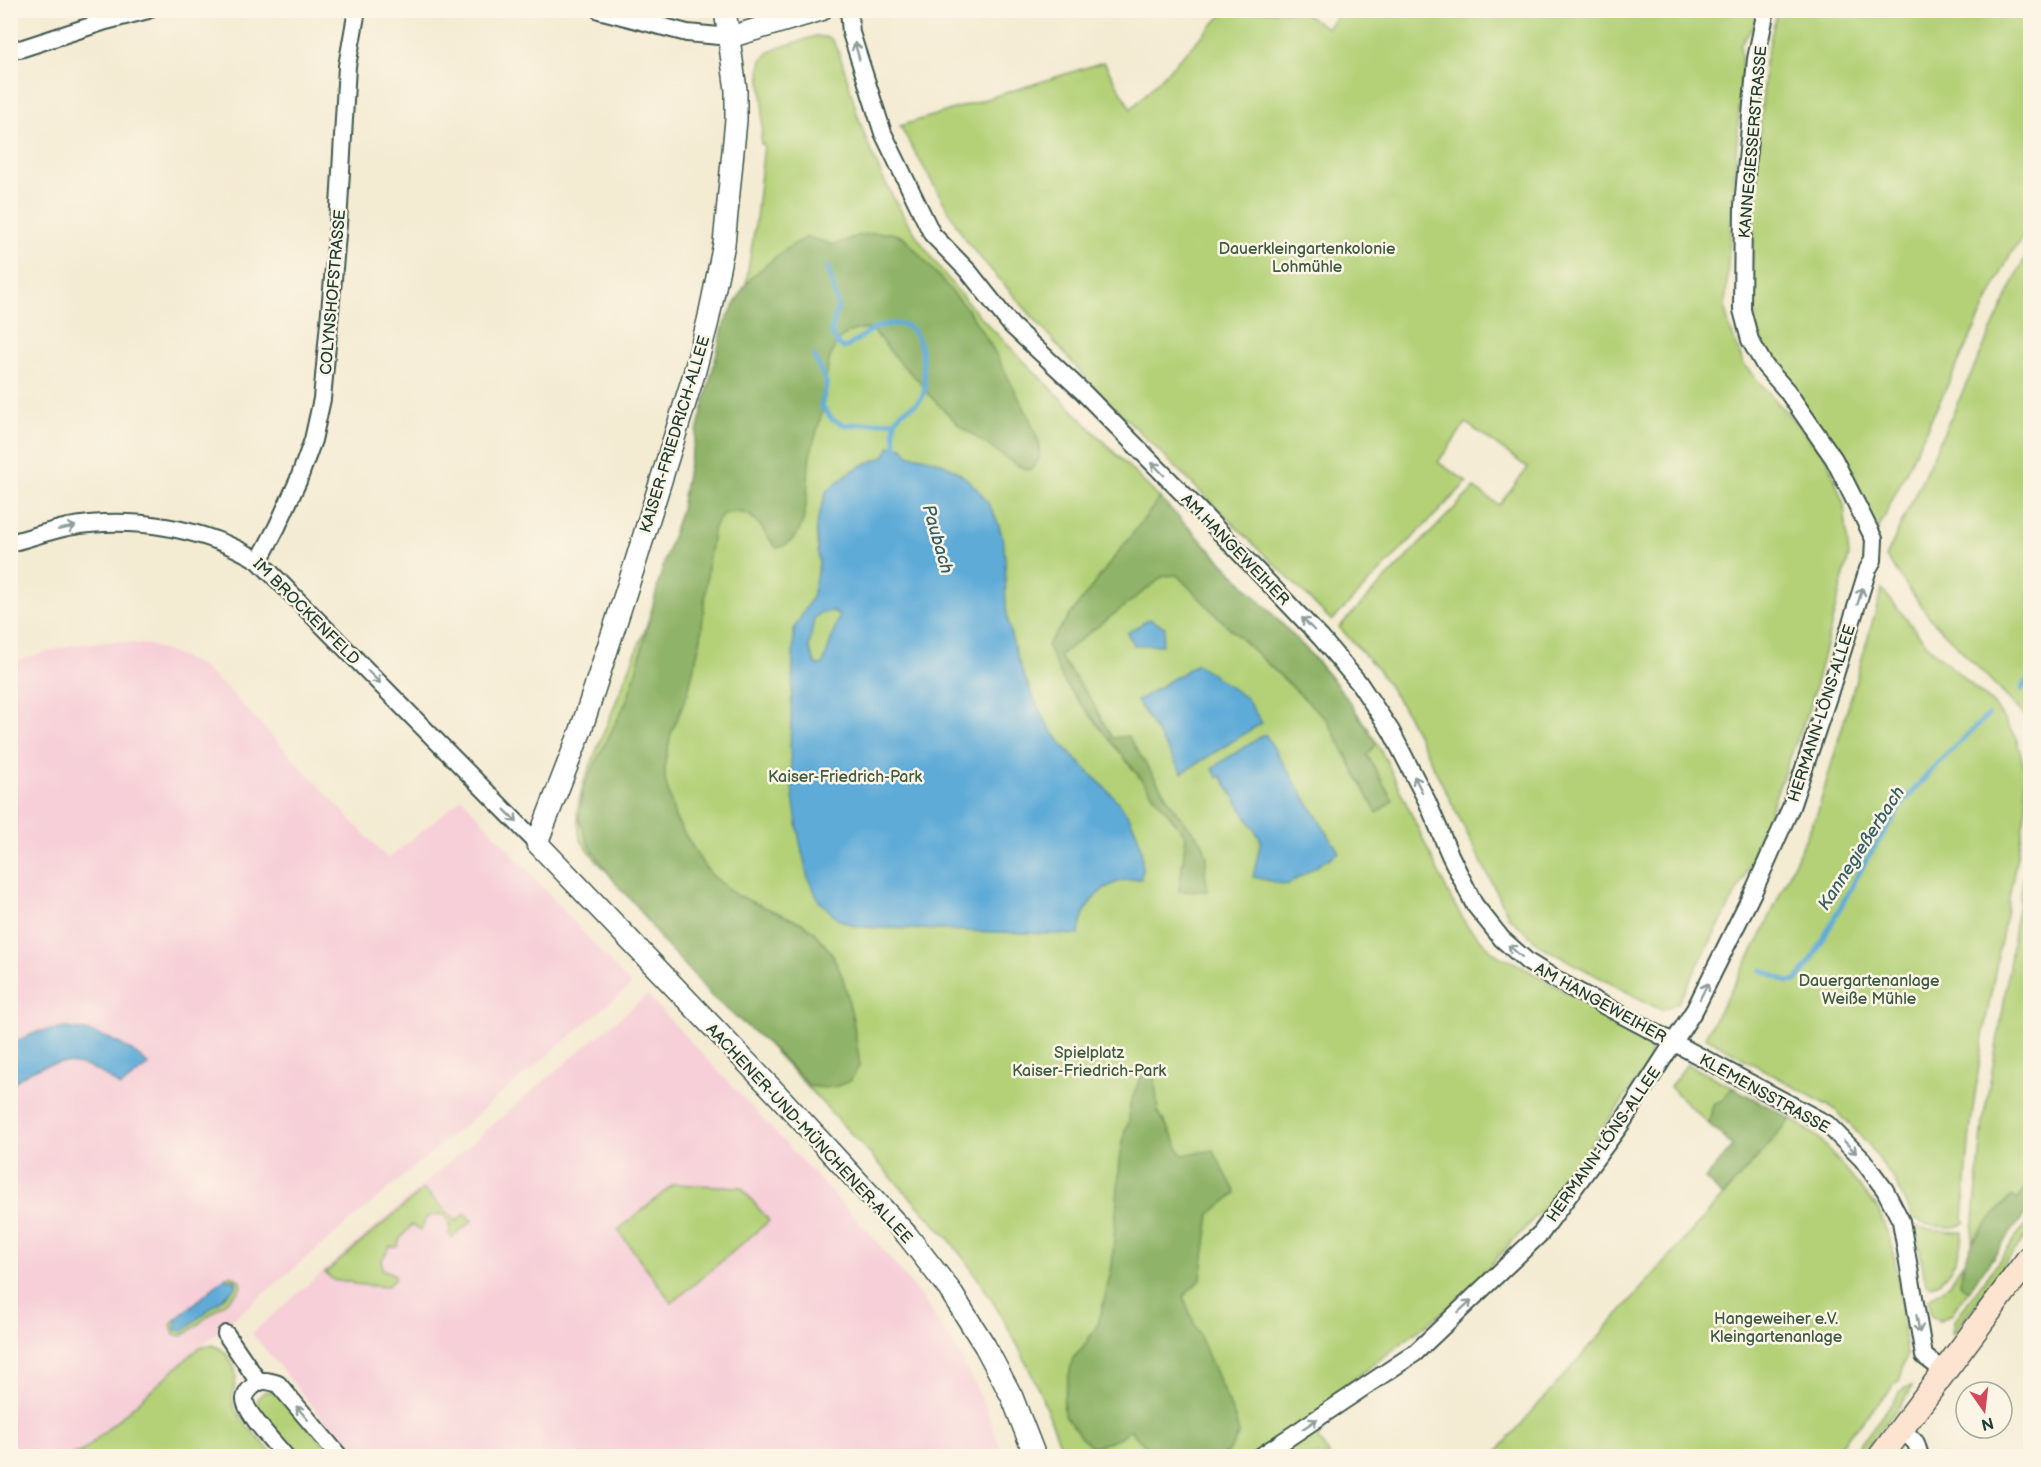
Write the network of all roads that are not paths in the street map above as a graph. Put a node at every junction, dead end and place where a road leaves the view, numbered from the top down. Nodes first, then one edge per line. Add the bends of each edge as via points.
1 (148, 10) edge
2 (357, 10) edge
3 (599, 10) edge
4 (725, 10) edge
5 (821, 10) edge
6 (849, 10) edge
7 (1766, 10) edge
8 (730, 38) junction
9 (10, 47) edge
10 (10, 543) edge
11 (1873, 560) joint
12 (259, 561) junction
13 (537, 843) junction
14 (1675, 1042) junction
15 (2031, 1257) edge
16 (226, 1334) dead end
17 (1945, 1372) junction
18 (258, 1381) junction
19 (1902, 1430) junction
20 (285, 1456) edge
21 (339, 1456) edge
22 (1035, 1456) edge
23 (1261, 1456) edge
24 (1881, 1456) edge
25 (1920, 1456) edge

1 - 9 street via 20,48
2 - 12 street, COLYNSHOFSTRASSE via 347,66 322,399 314,440
3 - 8 street via 687,33
4 - 8 street, KAISER-FRIEDRICH-ALLEE
5 - 8 street
14 -> 6 street, AM HANGEWEIHER via 1562,983 1528,962 1502,939 1474,904 1391,731 1359,682 1185,496 1011,325 969,272 932,234 883,134 851,33
7 - 11 street, KANNEGIESSERSTRASSE via 1756,59 1743,206 1742,310 1750,340 1765,366 1834,459 1874,539
8 - 13 street, KAISER-FRIEDRICH-ALLEE via 736,120 724,244 708,321 581,730
10 -> 12 street, IM BROCKENFELD via 67,527 128,523 181,530 223,542
14 -> 11 street, HERMANN-LÖNS-ALLEE via 1731,939 1791,807
12 -> 13 street, IM BROCKENFELD
13 - 22 street, AACHENER-UND-MÜNCHENER-ALLEE via 907,1235 949,1289 985,1346 1012,1397
14 -> 17 street, KLEMENSSTRASSE via 1827,1124 1862,1159 1901,1221 1924,1356
23 -> 14 street, HERMANN-LÖNS-ALLEE via 1414,1353 1541,1233
15 - 17 main road
16 - 18 street
17 - 19 main road
18 - 20 street via 245,1399 248,1409
21 -> 18 street via 278,1384
19 - 24 main road
19 - 25 street via 1916,1443

